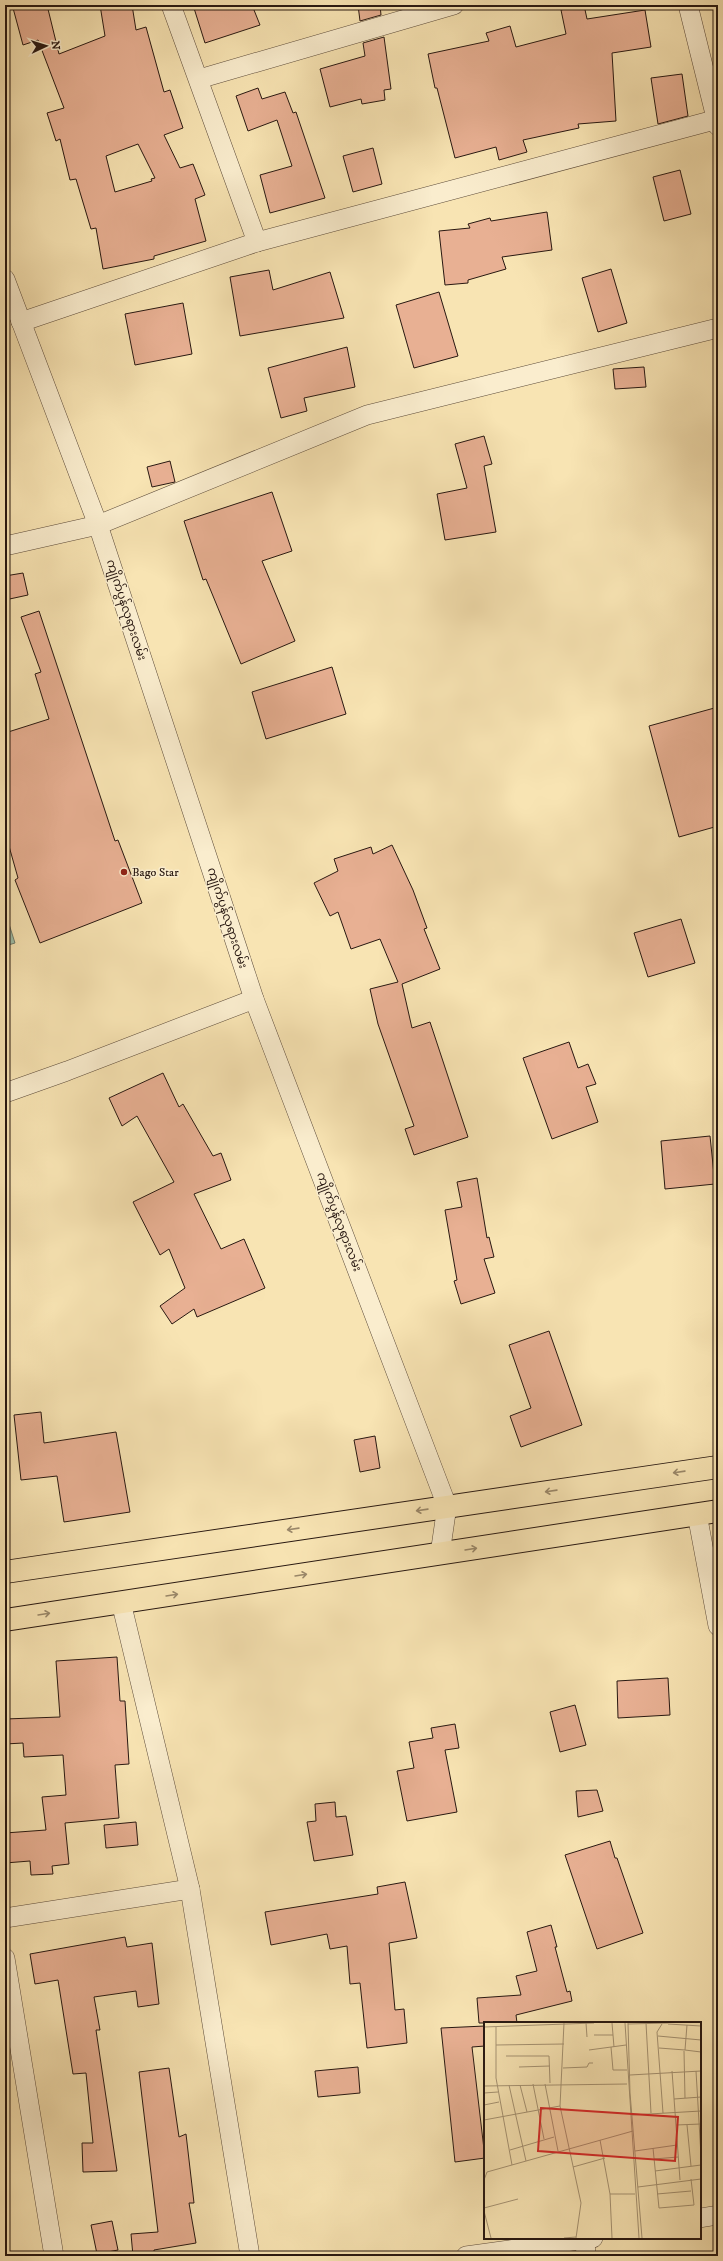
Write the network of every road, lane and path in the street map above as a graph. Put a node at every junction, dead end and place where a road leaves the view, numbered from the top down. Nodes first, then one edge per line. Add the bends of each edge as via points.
1 (171, 5) edge
2 (454, 5) edge
3 (688, 5) edge
4 (199, 79) junction
5 (717, 121) edge
6 (257, 242) junction
7 (5, 279) edge
8 (21, 322) junction
9 (718, 328) edge
10 (98, 525) junction
11 (5, 546) edge
12 (254, 999) junction
13 (5, 1093) edge
14 (718, 1467) edge
15 (447, 1506) junction
16 (708, 1512) edge
17 (440, 1554) junction
18 (5, 1572) edge
19 (121, 1602) junction
20 (5, 1620) edge
21 (718, 1626) edge
22 (190, 1889) junction
23 (5, 1918) edge
24 (5, 1958) edge
25 (718, 2215) edge
26 (701, 2218) edge
27 (588, 2245) edge
28 (54, 2256) edge
29 (250, 2256) edge
30 (466, 2256) edge

1 - 4 street
2 - 4 street
3 - 5 street
4 - 6 street
5 - 6 street
6 - 8 street
7 - 8 street, ကျိုက်ပွန်လုရားလမ်း
8 - 10 street, ကျိုက်ပွန်လုရားလမ်း
9 - 10 street via 367,415
10 - 11 street
10 - 12 street, ကျိုက်ပွန်လုရားလမ်း
12 - 13 street
12 - 15 street, ကျိုက်ပွန်လုရားလမ်း
14 -> 15 highway
15 - 17 street, ကျိုက်ပွန်လုရားလမ်း
15 -> 18 highway
17 -> 16 highway
16 - 21 street
19 -> 17 highway
20 -> 19 highway
19 - 22 street
22 - 23 street
22 - 29 street
24 - 28 street
25 - 26 street
27 - 30 street

